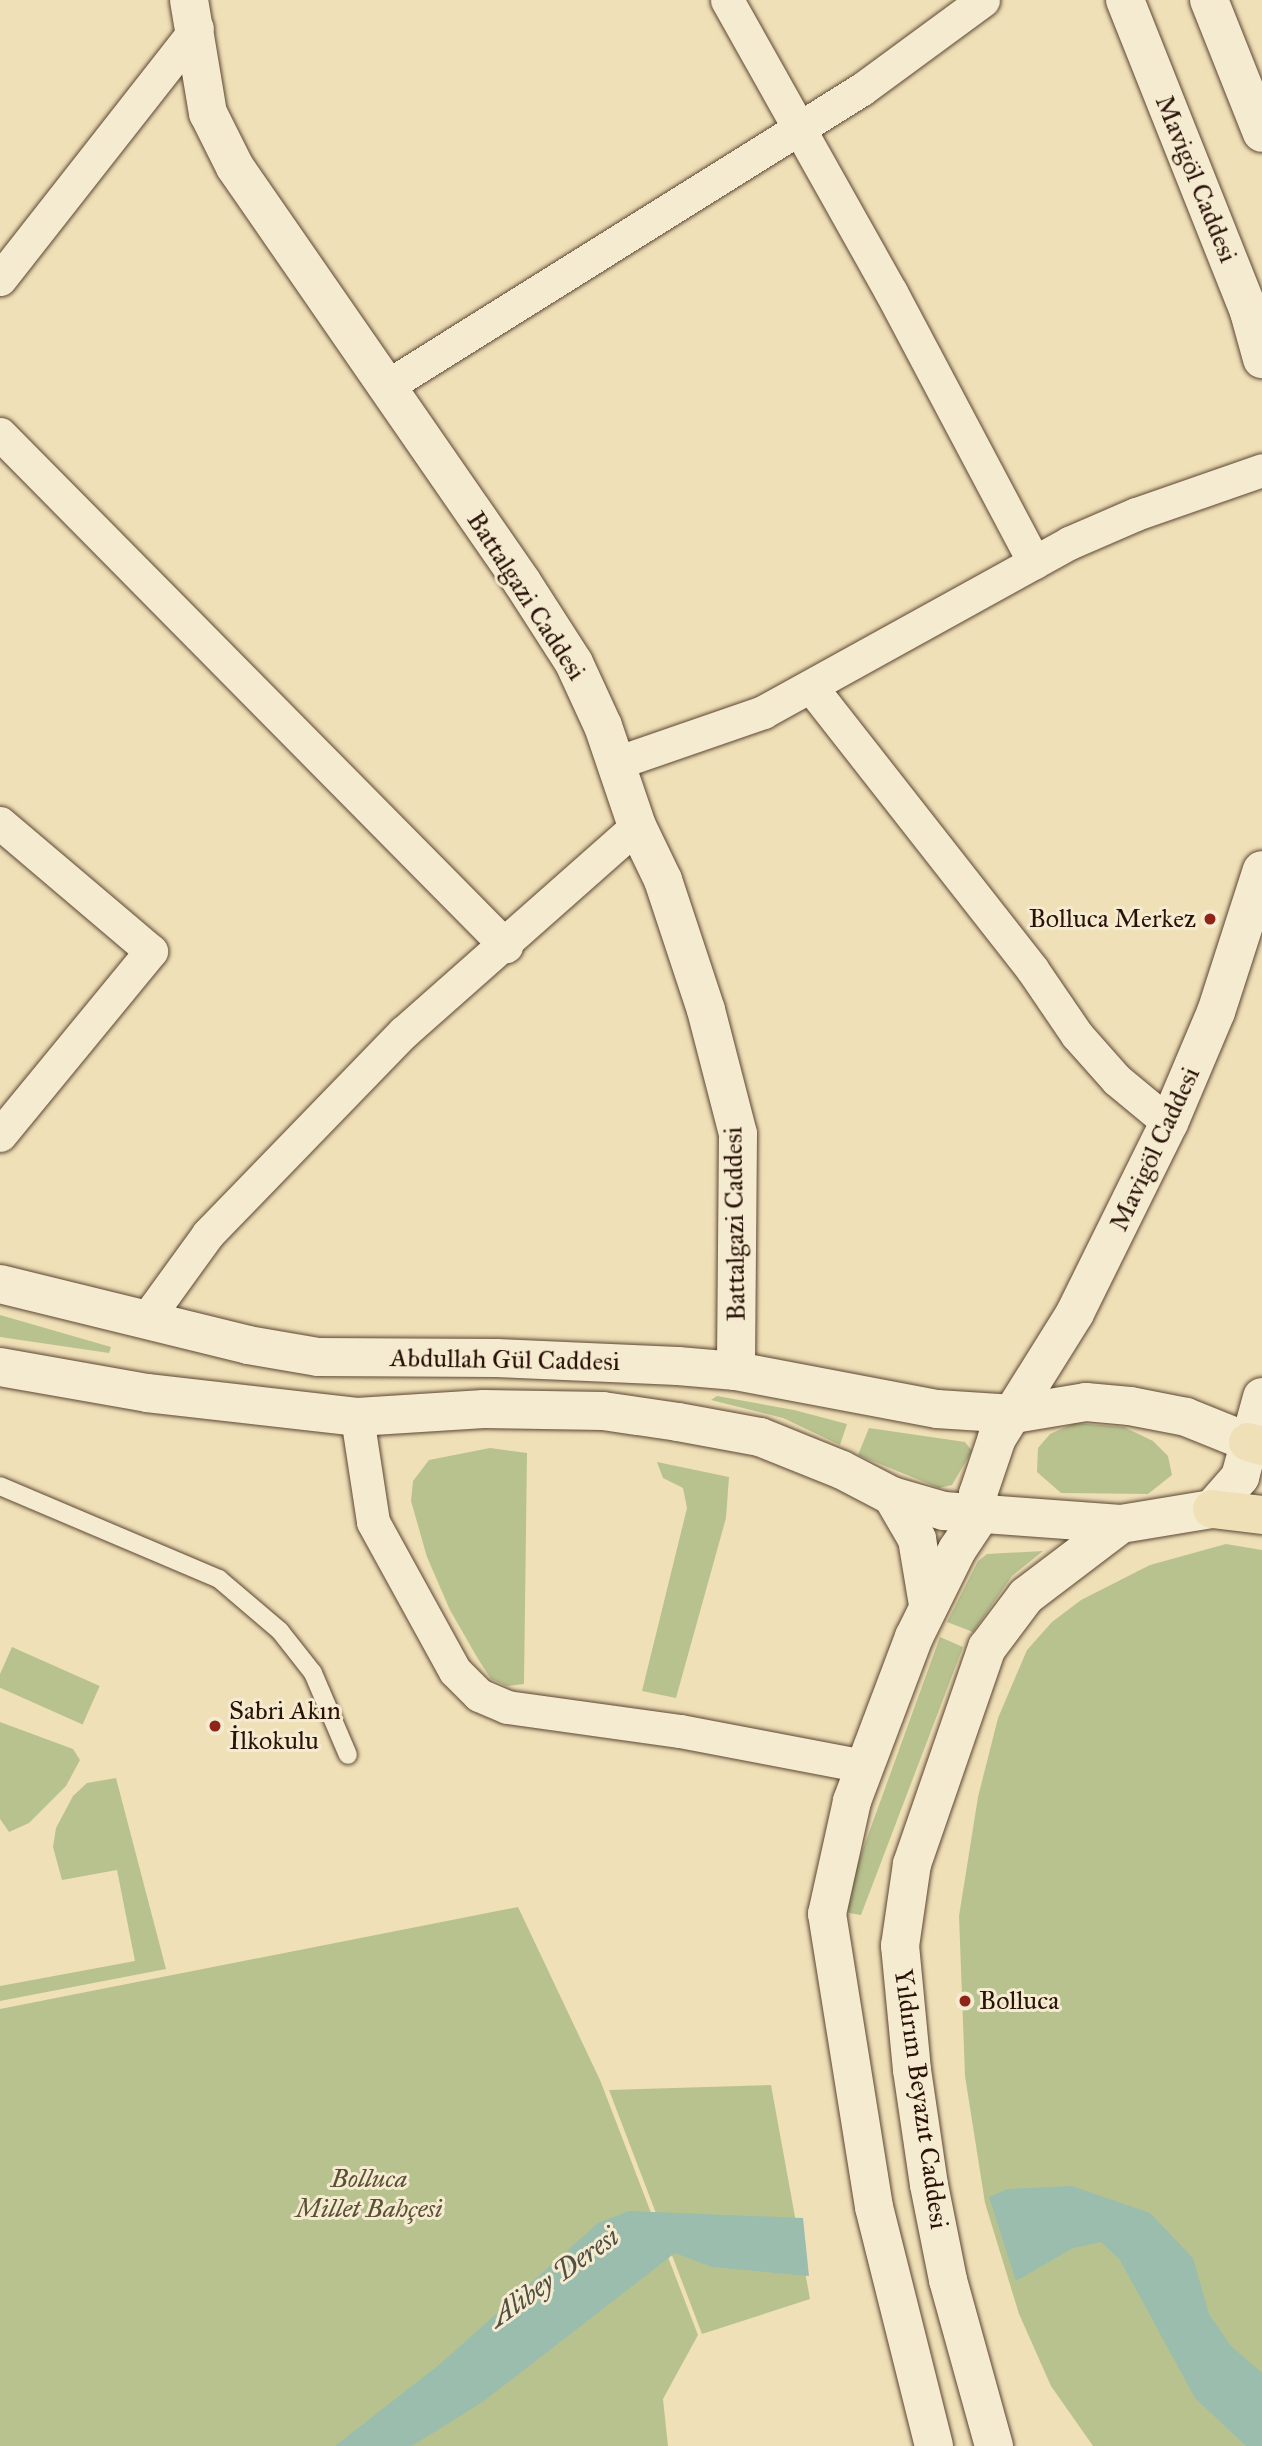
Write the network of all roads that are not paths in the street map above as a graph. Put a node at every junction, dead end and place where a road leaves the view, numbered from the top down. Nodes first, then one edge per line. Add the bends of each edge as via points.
1 (727, 0) edge
2 (983, 0) edge
3 (1125, 0) edge
4 (1209, 0) edge
5 (193, 14) edge
6 (798, 128) junction
7 (1262, 133) edge
8 (0, 279) edge
9 (1262, 359) edge
10 (387, 386) junction
11 (0, 434) edge
12 (1262, 470) edge
13 (1034, 562) junction
14 (811, 687) junction
15 (616, 763) junction
16 (637, 826) junction
17 (4, 835) edge
18 (1262, 870) edge
19 (506, 946) junction
20 (1170, 1123) junction
21 (0, 1135) edge
22 (0, 1284) edge
23 (145, 1321) junction
24 (0, 1367) edge
25 (736, 1371) junction
26 (1262, 1397) edge
27 (1014, 1413) junction
28 (357, 1417) junction
29 (1255, 1444) edge
30 (0, 1486) edge
31 (892, 1496) junction
32 (1212, 1509) junction
33 (981, 1514) junction
34 (1262, 1515) edge
35 (1121, 1524) junction
36 (928, 1605) junction
37 (348, 1755) dead end
38 (864, 1766) junction
39 (934, 2446) edge
40 (994, 2446) edge

1 - 6 street
2 - 6 street via 862,89
3 - 9 main road, Mavigöl Caddesi via 1249,312
4 - 7 main road
5 - 8 street
5 - 10 main road, Battalgazi Caddesi via 208,113 235,167
6 - 10 street
6 - 13 street
10 - 15 main road, Battalgazi Caddesi via 574,663
11 - 19 street
12 - 13 street via 1136,514
13 - 14 street
14 - 15 street via 763,712
14 - 20 street via 1032,969 1077,1035 1117,1080
15 - 16 main road, Battalgazi Caddesi
16 - 19 street
16 - 25 main road, Battalgazi Caddesi via 663,880 702,997 738,1134
17 - 21 street via 151,951
18 - 20 main road, Mavigöl Caddesi via 1234,965
19 - 23 street via 404,1032 208,1234
20 - 27 main road, Mavigöl Caddesi via 1075,1313
22 - 23 main road, Abdullah Gül Caddesi
23 - 25 main road, Abdullah Gül Caddesi via 318,1357 548,1359
24 - 28 main road, Abdullah Gül Caddesi via 147,1393
25 - 27 main road, Abdullah Gül Caddesi via 937,1409
26 - 29 main road
27 - 29 main road, Abdullah Gül Caddesi via 1086,1402 1130,1406 1186,1417
27 - 33 main road, Mavigöl Caddesi via 984,1470 978,1494
28 - 31 main road, Abdullah Gül Caddesi via 545,1410 603,1411 678,1422 760,1437
28 - 38 street via 373,1522 455,1671 479,1695 507,1707 544,1714 680,1731
29 - 32 main road via 1241,1477
30 - 37 lane via 219,1579 279,1631 313,1673
31 - 33 main road, Abdullah Gül Caddesi via 944,1511
31 - 36 main road via 917,1539
32 - 34 main road
32 - 35 main road
33 - 35 main road, Abdullah Gül Caddesi
33 - 36 main road
35 - 40 main road, Yıldırım Beyazıt Caddesi via 1026,1596 987,1648 912,1864 900,1946 929,2185 948,2280
36 - 38 main road
38 - 39 main road via 827,1914 874,2207

